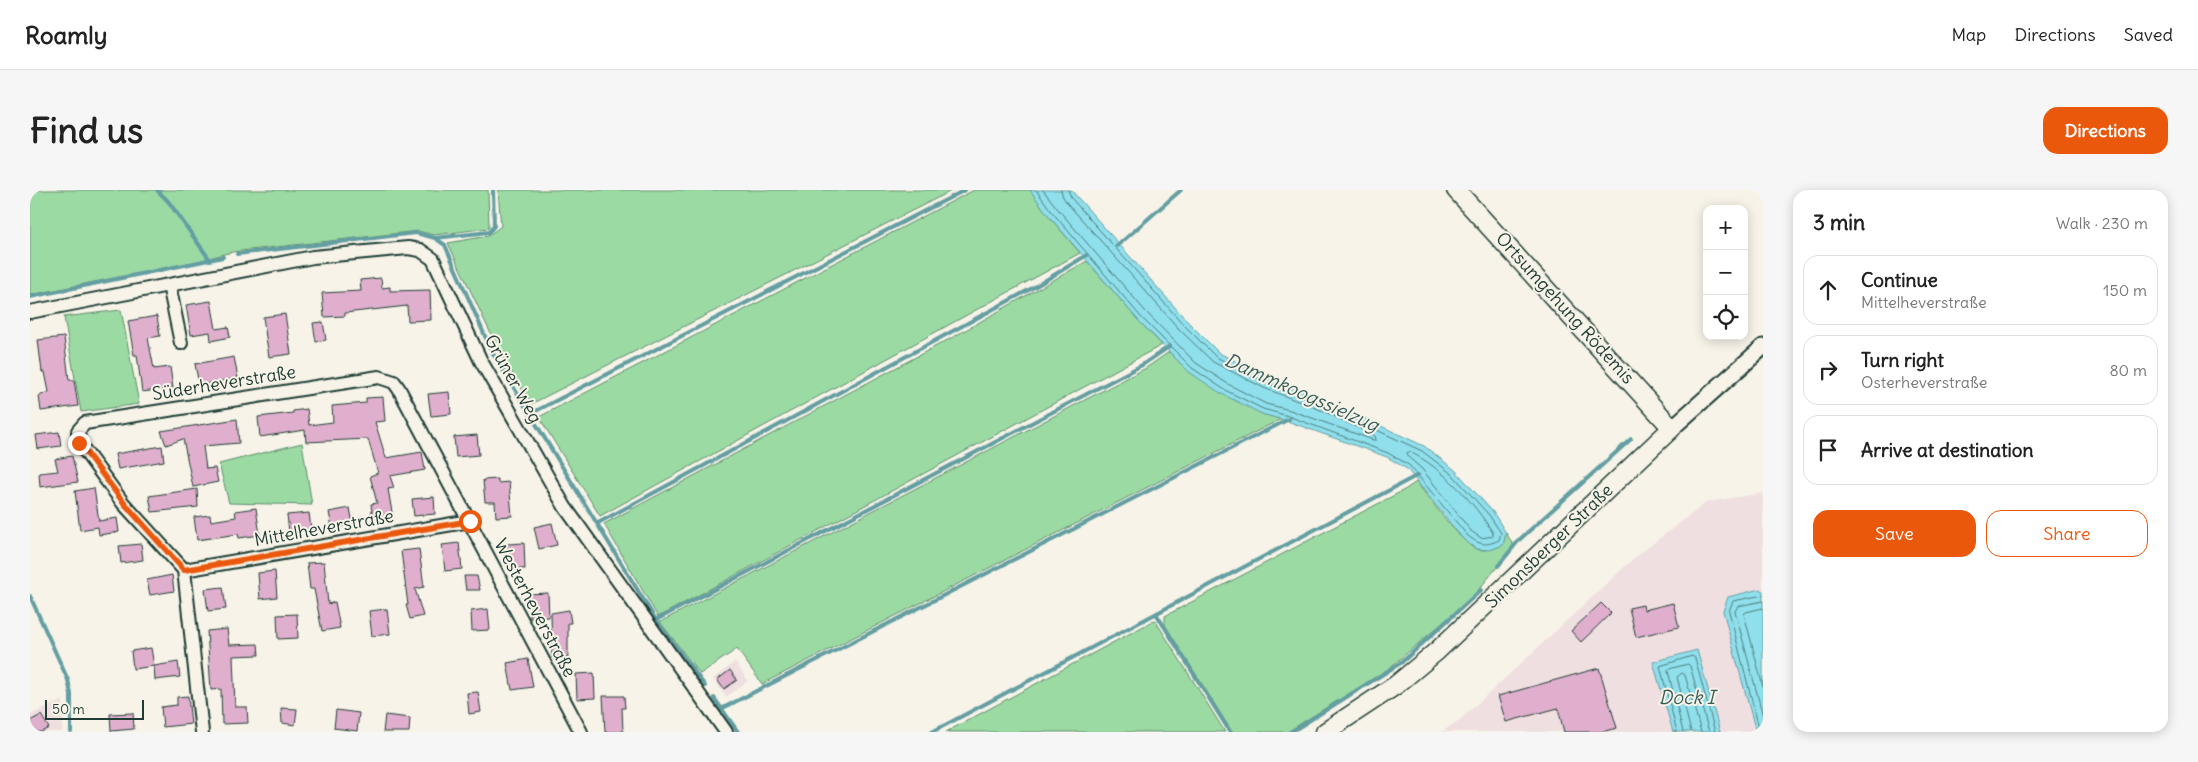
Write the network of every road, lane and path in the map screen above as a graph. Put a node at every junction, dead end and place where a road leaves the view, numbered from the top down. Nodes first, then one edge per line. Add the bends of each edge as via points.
1 (1456, 190) edge
2 (169, 285) junction
3 (30, 312) edge
4 (181, 342) dead end
5 (1763, 347) edge
6 (379, 377) joint
7 (1672, 428) junction
8 (470, 521) junction
9 (184, 570) junction
10 (202, 732) edge
11 (581, 732) edge
12 (726, 732) edge
13 (1324, 732) edge

1 - 7 main road, Ortsumgehung Rödemis
2 - 3 street, Grüner Weg
2 - 4 street
2 - 12 street, Grüner Weg via 313,257 392,248 420,250 433,259 481,361 566,507
5 - 7 street, Simonsberger Straße
6 - 8 street, Westerheverstraße via 394,382 399,389
6 - 9 street, Süderheverstraße via 85,423 78,431 79,443 124,503
7 - 13 main road, Simonsberger Straße via 1437,650 1396,685
8 - 9 street, Mittelheverstraße
8 - 11 street, Westerheverstraße
9 - 10 street

